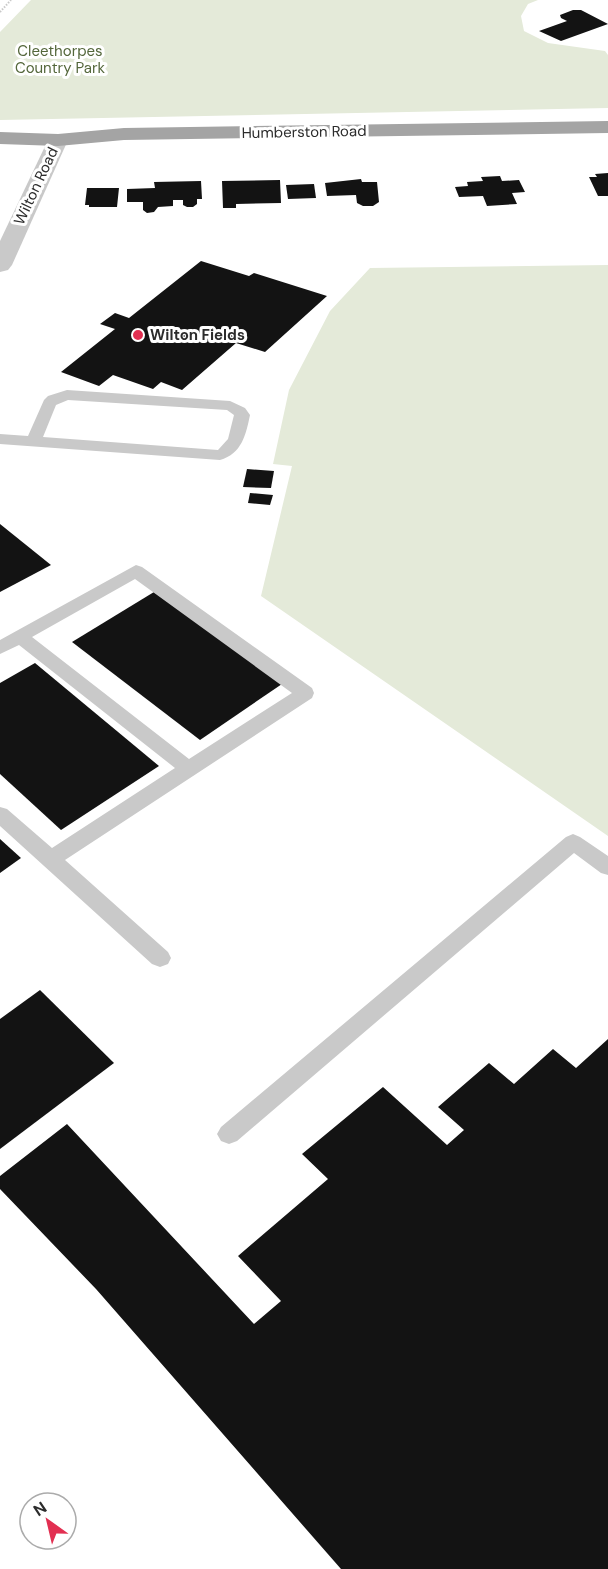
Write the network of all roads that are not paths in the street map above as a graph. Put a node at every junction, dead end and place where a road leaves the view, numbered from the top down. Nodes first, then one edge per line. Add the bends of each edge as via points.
1 (608, 127) edge
2 (0, 138) edge
3 (58, 141) junction
4 (0, 265) edge
5 (0, 439) edge
6 (34, 441) junction
7 (20, 637) junction
8 (0, 648) edge
9 (189, 769) junction
10 (0, 814) edge
11 (51, 859) junction
12 (608, 867) edge
13 (160, 958) dead end
14 (229, 1134) dead end

1 - 3 main road, Humberston Road via 124,134
2 - 3 main road, Humberston Road
3 - 4 street, Wilton Road
5 - 6 lane
6 - 6 lane via 220,455 235,446 242,415 230,406 67,395 49,403
7 - 8 lane
7 - 9 lane
7 - 9 lane via 136,571 305,693
9 - 11 lane
10 - 11 lane
11 - 13 lane
12 - 14 lane via 573,842

